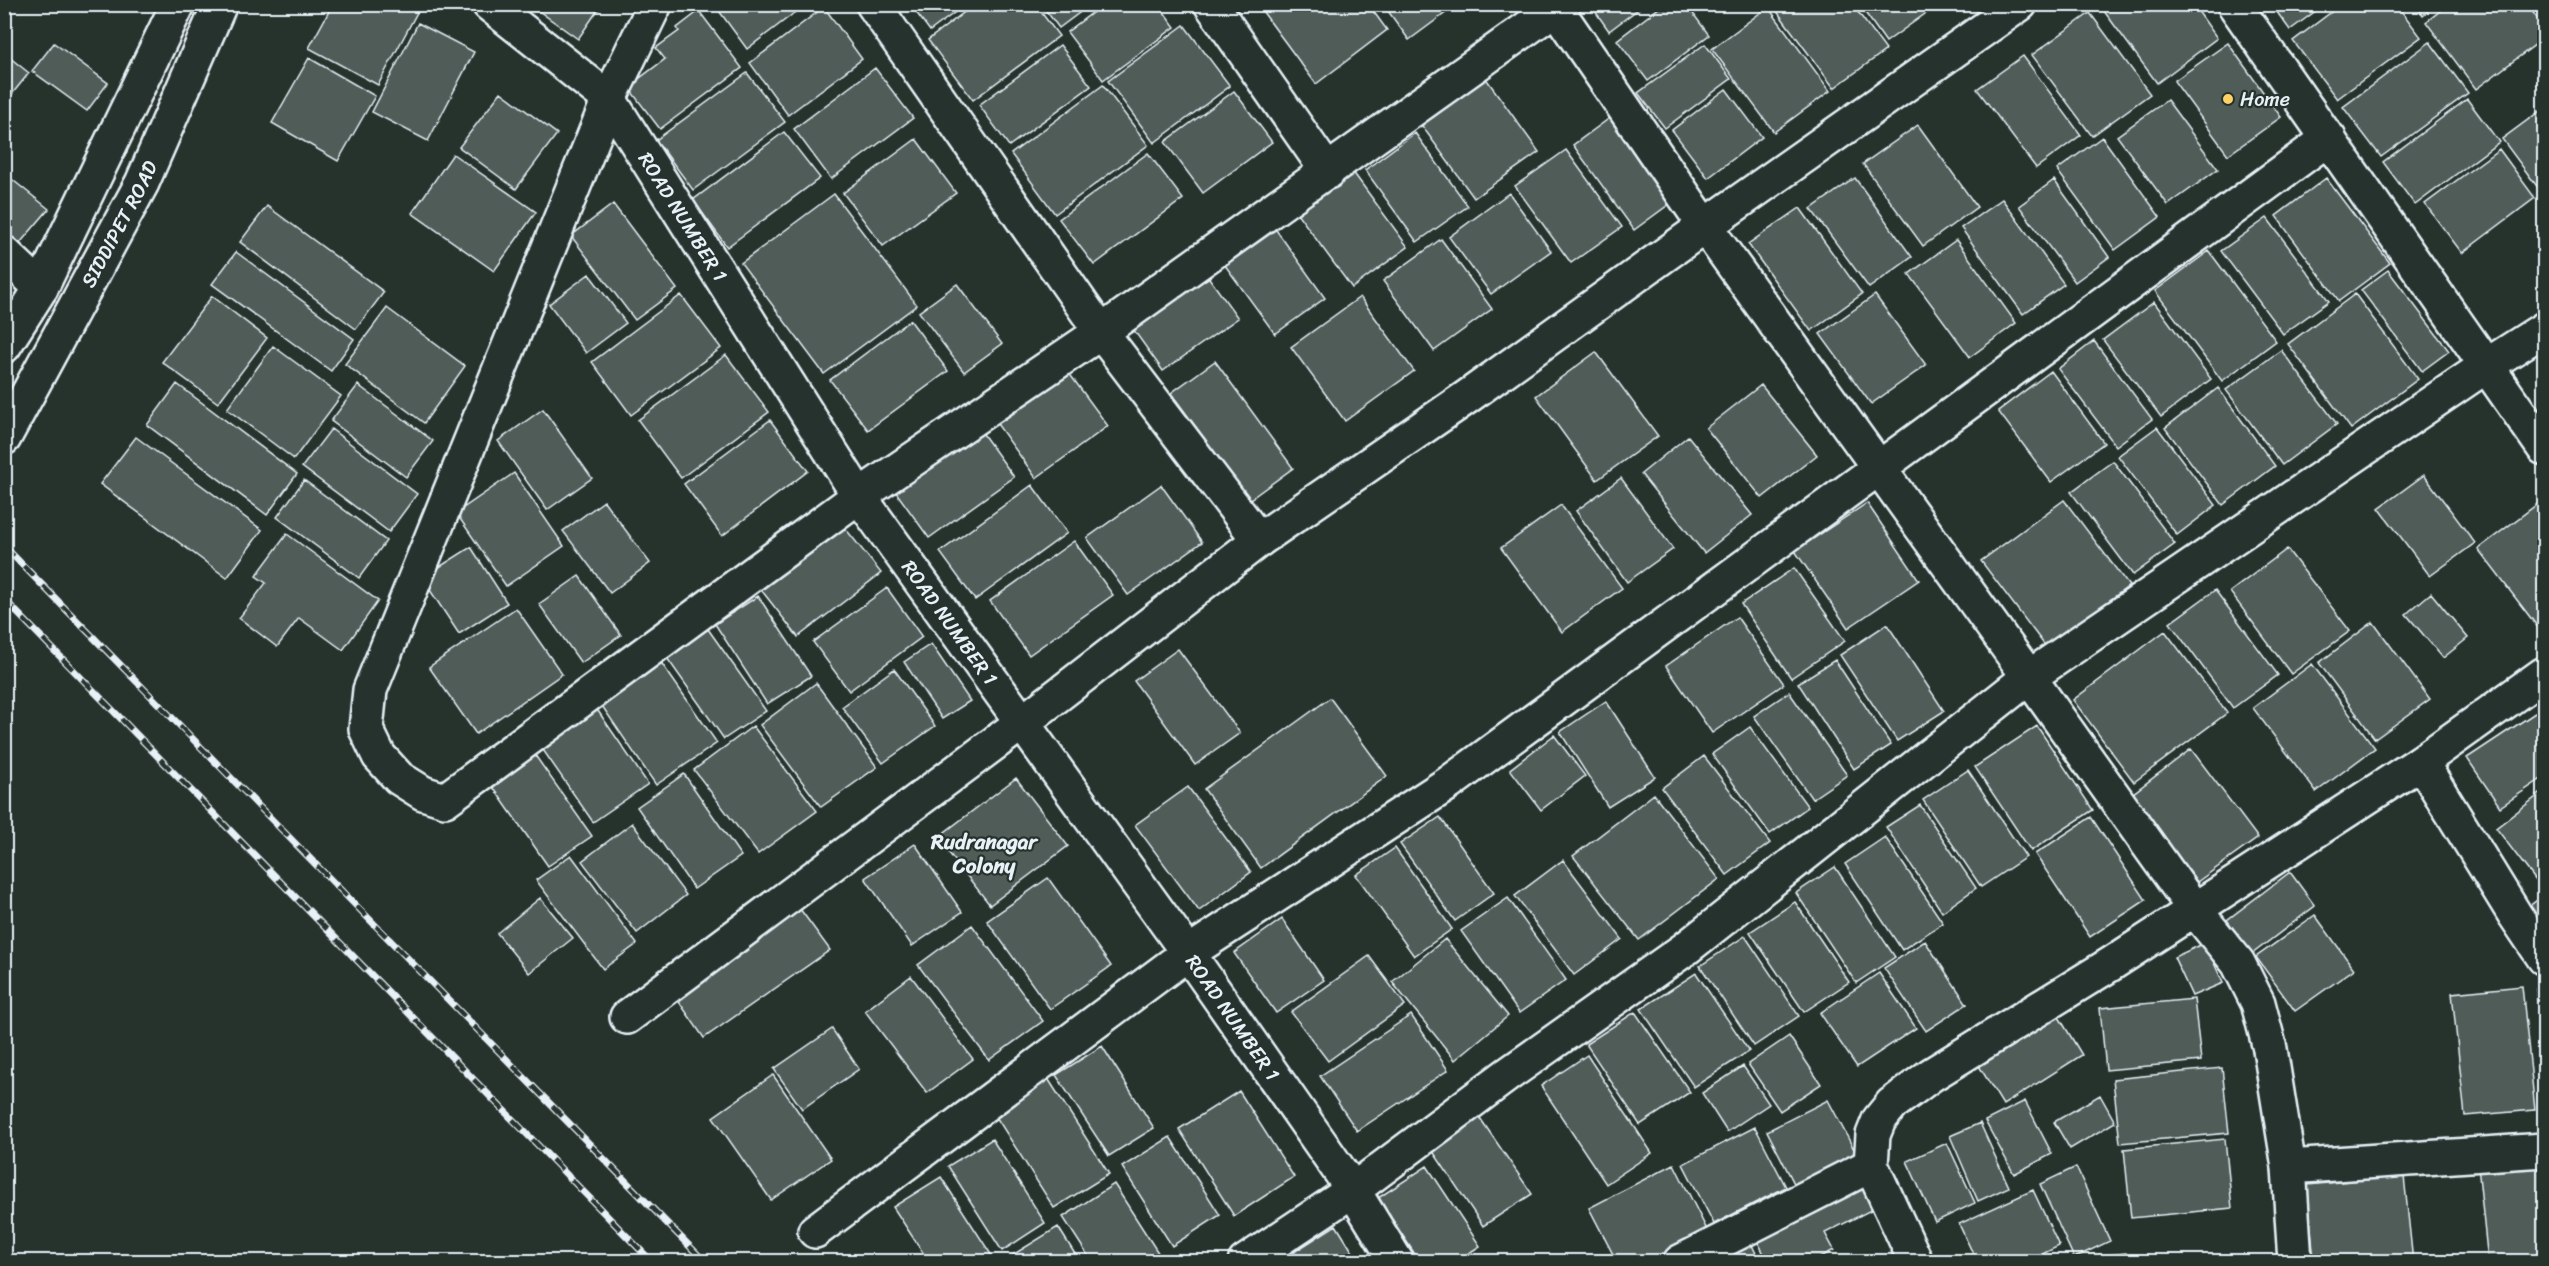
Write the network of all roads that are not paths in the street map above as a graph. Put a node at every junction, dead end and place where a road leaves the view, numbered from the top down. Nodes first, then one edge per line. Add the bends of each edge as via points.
1 (178, 4) edge
2 (220, 4) edge
3 (489, 4) edge
4 (655, 4) edge
5 (873, 4) edge
6 (1211, 4) edge
7 (2020, 4) edge
8 (2234, 4) edge
9 (1557, 6) edge
10 (609, 99) junction
11 (2328, 138) junction
12 (1328, 172) junction
13 (1705, 226) junction
14 (4, 253) edge
15 (41, 288) junction
16 (2544, 329) edge
17 (1101, 332) junction
18 (4, 345) edge
19 (2486, 366) junction
20 (4, 438) edge
21 (2544, 448) edge
22 (1880, 466) junction
23 (859, 496) junction
24 (1259, 540) junction
25 (2544, 674) edge
26 (2029, 677) junction
27 (1023, 722) junction
28 (2421, 762) junction
29 (2194, 909) junction
30 (1188, 953) junction
31 (2544, 958) edge
32 (627, 1017) dead end
33 (2544, 1150) edge
34 (1871, 1165) junction
35 (2289, 1167) junction
36 (1353, 1190) junction
37 (815, 1232) dead end
38 (1245, 1262) edge
39 (1397, 1262) edge
40 (1680, 1262) edge
41 (1916, 1262) edge
42 (2295, 1262) edge

1 - 15 street, SIDDIPET ROAD
2 - 20 street, SIDDIPET ROAD via 142,183
3 - 10 street, ROAD NUMBER 1
4 - 10 street
5 - 17 street
6 - 12 street
7 - 13 street
8 - 11 street
9 - 12 street
9 - 13 street
10 - 23 street, ROAD NUMBER 1
10 - 23 street via 370,690 366,729 379,756 399,778 423,793 445,800
11 - 19 street
11 - 22 street
12 - 17 street
13 - 22 street
13 - 24 street
14 - 15 street
15 - 18 street, SIDDIPET ROAD
16 - 19 street
17 - 23 street
17 - 24 street
19 - 21 street
19 - 26 street
22 - 26 street
22 - 30 street via 1449,783
23 - 27 street, ROAD NUMBER 1
24 - 27 street
25 - 28 street
26 - 29 street
26 - 36 street via 1685,949
27 - 30 street, ROAD NUMBER 1
27 - 32 street
28 - 29 street
28 - 31 street
29 - 34 street via 1931,1075 1892,1104 1872,1135
29 - 35 street via 2238,963 2258,1003 2270,1048
30 - 36 street, ROAD NUMBER 1
30 - 37 street
33 - 35 street
34 - 40 street
34 - 41 street
35 - 42 street
36 - 38 street
36 - 39 street, ROAD NUMBER 1

